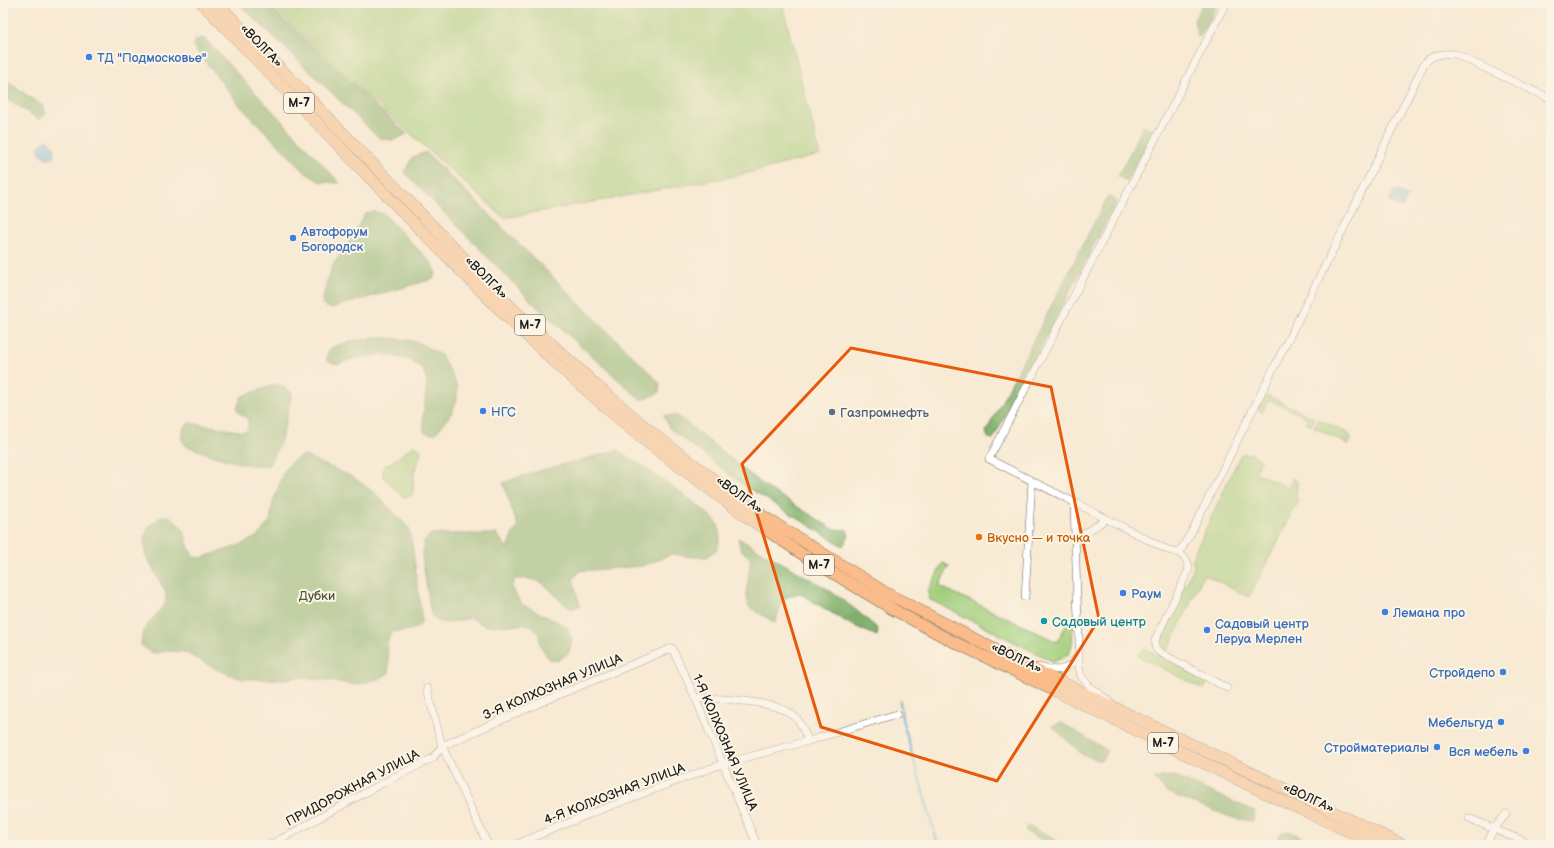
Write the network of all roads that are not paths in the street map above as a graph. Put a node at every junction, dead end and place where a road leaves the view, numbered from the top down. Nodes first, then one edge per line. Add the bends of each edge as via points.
1 (202, 3) edge
2 (217, 3) edge
3 (1226, 3) edge
4 (1551, 99) edge
5 (1032, 481) junction
6 (1074, 502) junction
7 (1106, 519) junction
8 (1074, 539) junction
9 (1177, 552) junction
10 (1025, 597) dead end
11 (672, 648) joint
12 (1078, 656) junction
13 (1025, 665) junction
14 (427, 688) dead end
15 (1226, 688) dead end
16 (695, 697) junction
17 (1126, 713) junction
18 (897, 714) dead end
19 (808, 741) junction
20 (442, 746) junction
21 (722, 764) junction
22 (1506, 814) dead end
23 (1469, 818) dead end
24 (1494, 828) junction
25 (270, 845) edge
26 (488, 845) edge
27 (515, 845) edge
28 (757, 845) edge
29 (1379, 845) edge
30 (1403, 845) edge
31 (1486, 845) edge
32 (1533, 845) edge

1 - 29 highway, «ВОЛГА» / М-7 via 395,204 534,342 640,436 747,517 805,556 894,610 948,639 1278,799
2 - 13 highway, «ВОЛГА» / М-7 via 514,310 656,436 763,516 888,594
3 - 5 street via 989,459
4 - 9 street via 1455,54 1443,53 1428,59 1196,522 1182,548
5 - 6 street
5 - 10 street
6 - 7 street
6 - 8 street
7 - 8 street
7 - 9 street
8 - 12 street
9 - 15 street via 1186,558 1189,569 1155,640 1155,647 1159,652
11 - 16 street, 1-Я КОЛХОЗНАЯ УЛИЦА
11 - 20 street, 3-Я КОЛХОЗНАЯ УЛИЦА
12 - 13 street via 1068,668 1058,670
12 - 17 street via 1081,676 1090,687
13 - 17 highway, «ВОЛГА» / М-7
14 - 20 street
16 - 19 street via 771,704 797,719
16 - 21 street, 1-Я КОЛХОЗНАЯ УЛИЦА
17 - 30 highway, «ВОЛГА» / М-7
18 - 19 street, 4-Я КОЛХОЗНАЯ УЛИЦА
19 - 21 street, 4-Я КОЛХОЗНАЯ УЛИЦА
20 - 25 street, ПРИДОРОЖНАЯ УЛИЦА via 433,758
20 - 26 street
21 - 27 street, 4-Я КОЛХОЗНАЯ УЛИЦА
21 - 28 street, 1-Я КОЛХОЗНАЯ УЛИЦА
22 - 24 street
23 - 24 street
24 - 31 street
24 - 32 street

